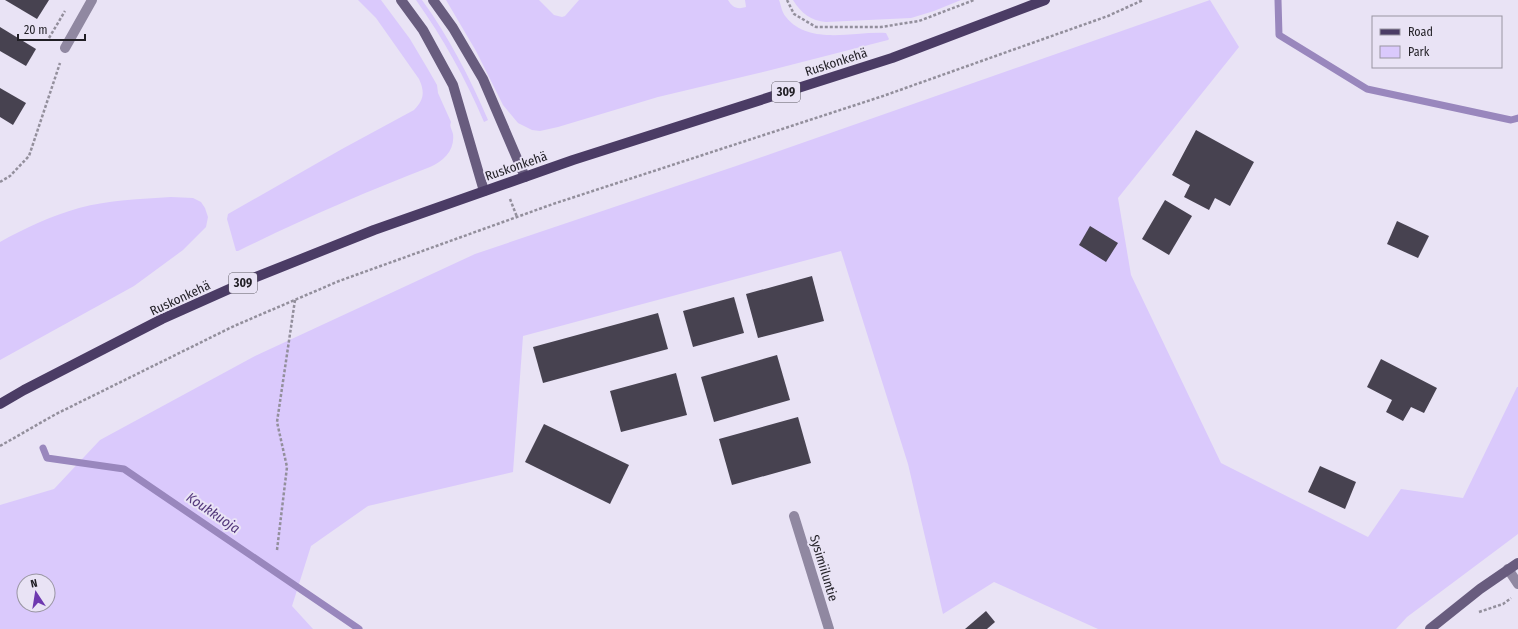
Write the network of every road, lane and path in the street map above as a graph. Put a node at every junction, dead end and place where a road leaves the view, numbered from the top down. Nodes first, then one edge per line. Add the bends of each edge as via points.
1 (92, 0) edge
2 (401, 0) edge
3 (433, 0) edge
4 (787, 0) edge
5 (974, 0) edge
6 (1045, 0) edge
7 (1143, 0) edge
8 (67, 6) dead end
9 (49, 38) dead end
10 (65, 48) joint
11 (525, 177) junction
12 (0, 182) edge
13 (484, 191) junction
14 (295, 299) junction
15 (0, 404) edge
16 (0, 446) edge
17 (794, 516) dead end
18 (277, 550) dead end
19 (1518, 563) edge
20 (1508, 569) junction
21 (1518, 584) edge
22 (1513, 597) dead end
23 (1478, 612) dead end
24 (829, 629) edge
25 (1430, 629) edge

1 - 10 street
2 - 13 main road via 423,30 453,85
3 - 11 main road via 483,79
4 - 5 path via 794,14 816,27 882,27 919,21
6 - 11 main road, Ruskonkehä / 309 via 892,58
7 - 14 path via 1108,16 991,58 553,204
8 - 9 path
10 - 12 path via 29,156 10,176
11 - 13 main road, Ruskonkehä / 309
13 - 15 main road, Ruskonkehä / 309 via 374,230 256,277 162,319
14 - 16 path via 96,394
14 - 18 path via 277,422 287,468
17 - 24 street, Sysimiiluntie
19 - 20 main road
20 - 21 street
20 - 25 main road
22 - 23 path via 1503,604

